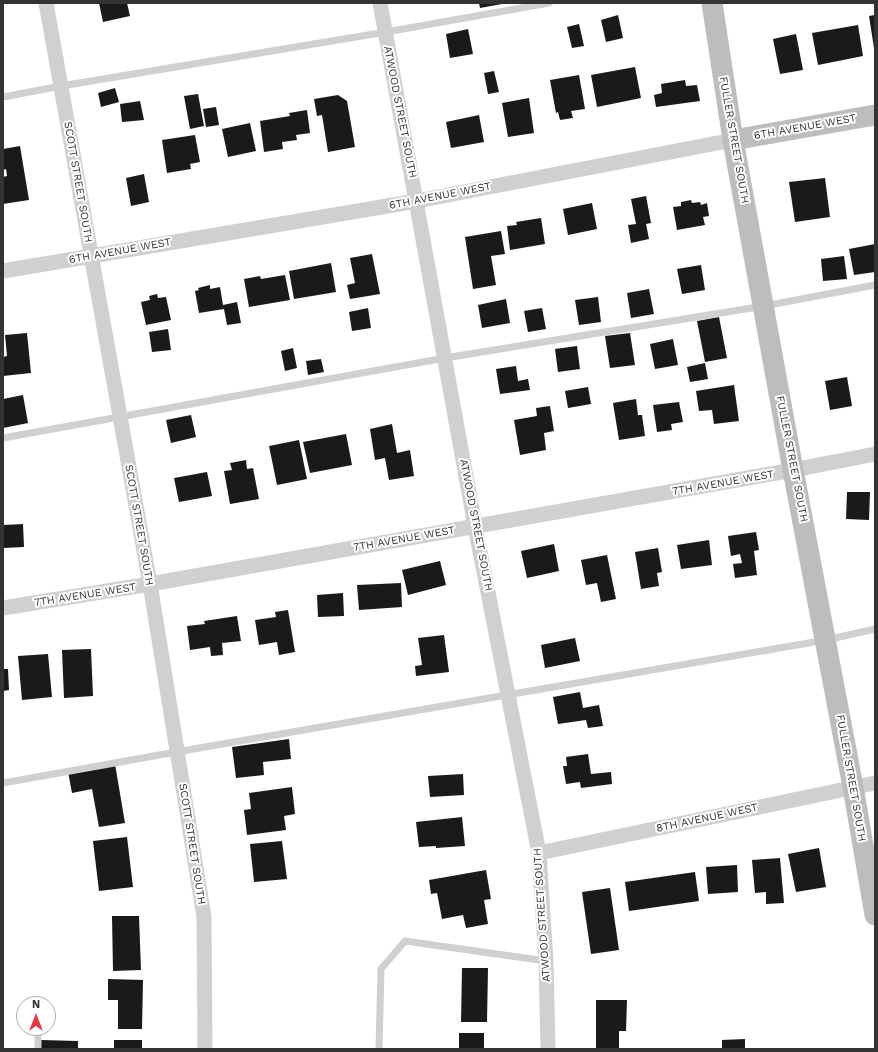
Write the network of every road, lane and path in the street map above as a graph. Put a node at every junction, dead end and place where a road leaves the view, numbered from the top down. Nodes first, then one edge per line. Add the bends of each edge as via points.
1 (46, 3) edge
2 (380, 3) edge
3 (549, 3) edge
4 (712, 3) edge
5 (386, 32) junction
6 (61, 86) junction
7 (3, 97) edge
8 (875, 115) edge
9 (733, 140) junction
10 (417, 201) junction
11 (91, 256) junction
12 (3, 271) edge
13 (875, 285) edge
14 (764, 306) junction
15 (445, 358) junction
16 (120, 418) junction
17 (3, 438) edge
18 (875, 454) edge
19 (793, 470) junction
20 (475, 526) junction
21 (150, 584) junction
22 (3, 608) edge
23 (875, 629) edge
24 (826, 640) junction
25 (508, 694) junction
26 (176, 752) junction
27 (3, 783) edge
28 (875, 784) edge
29 (854, 787) junction
30 (539, 853) junction
31 (875, 915) edge
32 (546, 961) junction
33 (38, 1036) edge
34 (38, 1049) edge
35 (205, 1049) edge
36 (379, 1049) edge
37 (548, 1049) edge

1 - 6 street, SCOTT STREET SOUTH
2 - 5 street, ATWOOD STREET SOUTH
3 - 5 lane
4 - 9 street, FULLER STREET SOUTH
5 - 6 lane
5 - 10 street, ATWOOD STREET SOUTH
6 - 7 lane
6 - 11 street, SCOTT STREET SOUTH
8 - 9 street, 6TH AVENUE WEST
9 - 10 street, 6TH AVENUE WEST
9 - 14 street, FULLER STREET SOUTH
10 - 11 street, 6TH AVENUE WEST
10 - 15 street, ATWOOD STREET SOUTH
11 - 12 street, 6TH AVENUE WEST
11 - 16 street, SCOTT STREET SOUTH
13 - 14 lane
14 - 15 lane
14 - 19 street, FULLER STREET SOUTH
15 - 16 lane
15 - 20 street, ATWOOD STREET SOUTH
16 - 17 lane
16 - 21 street, SCOTT STREET SOUTH
18 - 19 street, 7TH AVENUE WEST
19 - 20 street, 7TH AVENUE WEST
19 - 24 street, FULLER STREET SOUTH
20 - 21 street, 7TH AVENUE WEST
20 - 25 street, ATWOOD STREET SOUTH
21 - 22 street, 7TH AVENUE WEST
21 - 26 street, SCOTT STREET SOUTH
23 - 24 lane
24 - 25 lane
24 - 29 street, FULLER STREET SOUTH
25 - 26 lane
25 - 30 street, ATWOOD STREET SOUTH
26 - 27 lane
26 - 35 street, SCOTT STREET SOUTH via 204,917
28 - 29 street, 8TH AVENUE WEST
29 - 30 street, 8TH AVENUE WEST
29 - 31 street, FULLER STREET SOUTH
30 - 32 street, ATWOOD STREET SOUTH
32 - 36 lane via 405,941 381,969
32 - 37 street, ATWOOD STREET SOUTH
33 - 34 lane

